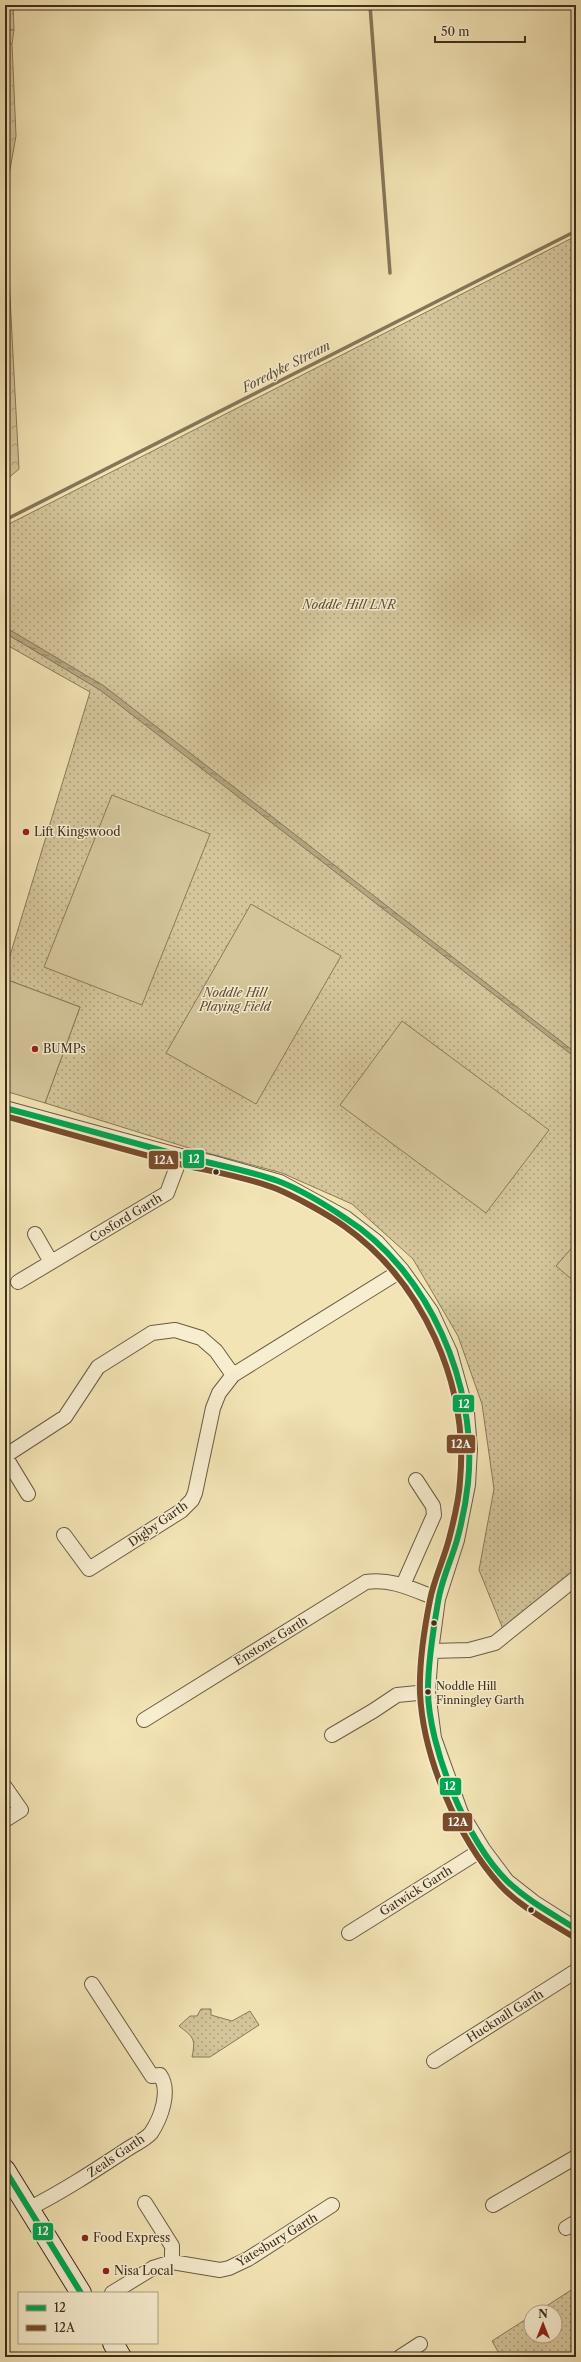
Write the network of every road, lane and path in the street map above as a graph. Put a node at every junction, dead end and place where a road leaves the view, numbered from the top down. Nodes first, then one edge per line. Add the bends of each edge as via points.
1 (5, 1108) edge
2 (181, 1156) junction
3 (35, 1234) dead end
4 (51, 1262) junction
5 (402, 1270) junction
6 (18, 1282) dead end
7 (233, 1375) junction
8 (416, 1480) dead end
9 (28, 1494) dead end
10 (64, 1535) dead end
11 (576, 1578) edge
12 (403, 1585) junction
13 (438, 1599) junction
14 (431, 1651) junction
15 (428, 1692) junction
16 (144, 1720) dead end
17 (332, 1735) dead end
18 (5, 1787) edge
19 (5, 1820) edge
20 (483, 1849) junction
21 (576, 1929) edge
22 (349, 1933) dead end
23 (576, 1971) edge
24 (92, 1984) dead end
25 (434, 2061) dead end
26 (576, 2157) edge
27 (5, 2170) edge
28 (145, 2203) dead end
29 (332, 2205) dead end
30 (493, 2205) dead end
31 (28, 2209) junction
32 (172, 2262) junction
33 (80, 2292) edge
34 (114, 2292) edge
35 (114, 2344) edge
36 (420, 2344) dead end
37 (121, 2357) edge
38 (400, 2357) edge

1 - 2 street
2 - 4 street, Cosford Garth via 168,1193
2 - 5 street via 280,1182 346,1218 377,1242
3 - 4 street
4 - 6 street, Cosford Garth
5 - 7 street, Digby Garth
5 - 13 street via 431,1311 450,1352 467,1413 470,1449 468,1485 457,1540
7 - 9 street via 216,1351 201,1338 175,1330 152,1333 98,1367 65,1417 6,1456
7 - 10 street, Digby Garth via 218,1393 195,1493 187,1506 89,1570
8 - 12 street via 433,1506 434,1515
11 - 14 street via 495,1643 469,1650
12 - 13 street, Enstone Garth
12 - 16 street, Enstone Garth via 379,1580 366,1582
13 - 14 street
14 - 15 street
15 - 17 street via 397,1694
15 - 20 street via 434,1738 461,1813
18 - 19 street via 21,1810
20 - 21 street via 507,1881 535,1903
20 - 22 street, Gatwick Garth
23 - 25 street, Hucknall Garth
24 - 31 street, Zeals Garth via 152,2076 160,2075 163,2080 162,2110 150,2134 82,2179
26 - 30 street
27 - 31 street
28 - 32 street via 172,2246
29 - 32 street, Yatesbury Garth via 248,2259 229,2268 220,2270
31 - 33 street
32 - 34 street, Yatesbury Garth via 153,2268
35 - 37 street
36 - 38 street

